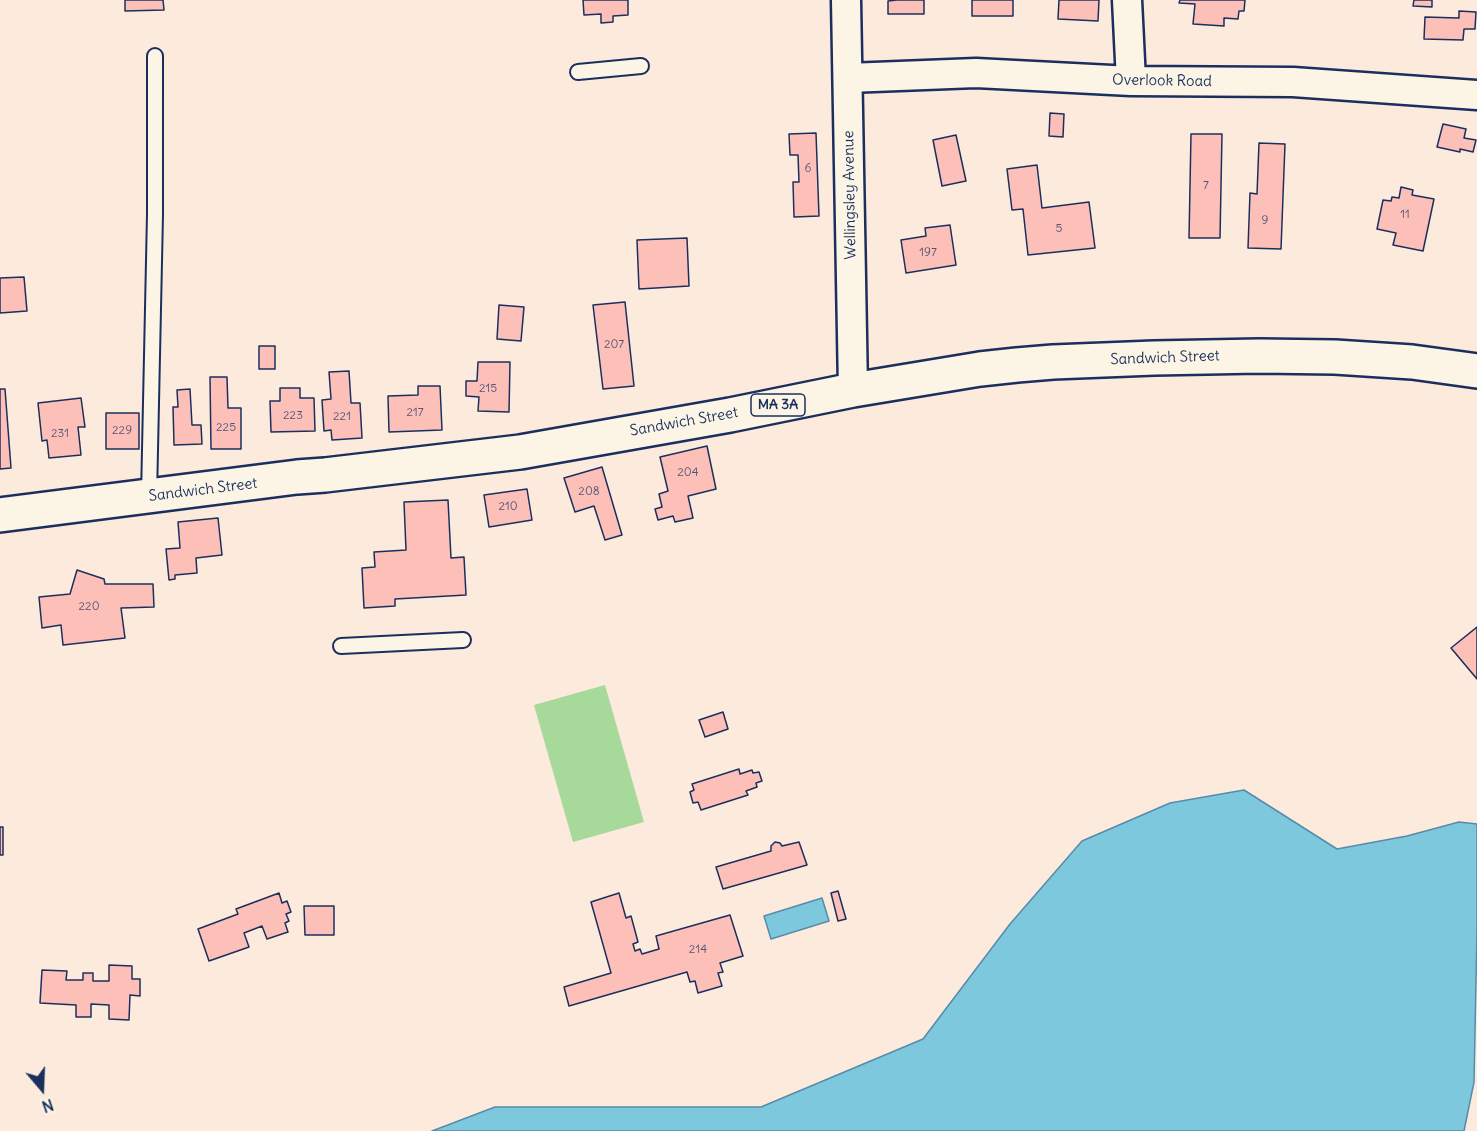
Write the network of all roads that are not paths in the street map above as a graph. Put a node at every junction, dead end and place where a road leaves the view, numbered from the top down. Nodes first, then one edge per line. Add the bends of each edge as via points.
1 (846, 0) edge
2 (1127, 0) edge
3 (155, 56) dead end
4 (640, 66) dead end
5 (578, 72) dead end
6 (848, 78) junction
7 (1131, 81) junction
8 (1477, 95) edge
9 (1477, 371) edge
10 (853, 390) junction
11 (149, 497) junction
12 (0, 515) edge
13 (463, 640) dead end
14 (341, 646) dead end

1 - 6 street, Wellingsley Avenue
2 - 7 street
3 - 11 lane
4 - 5 lane
6 - 7 street, Overlook Road via 976,73
6 - 10 street, Wellingsley Avenue
7 - 8 street, Overlook Road via 1293,82
9 - 10 main road, Sandwich Street / MA 3A via 1335,357 1154,358 989,368
10 - 11 main road, Sandwich Street / MA 3A via 520,452
11 - 12 main road, Sandwich Street / MA 3A
13 - 14 lane

